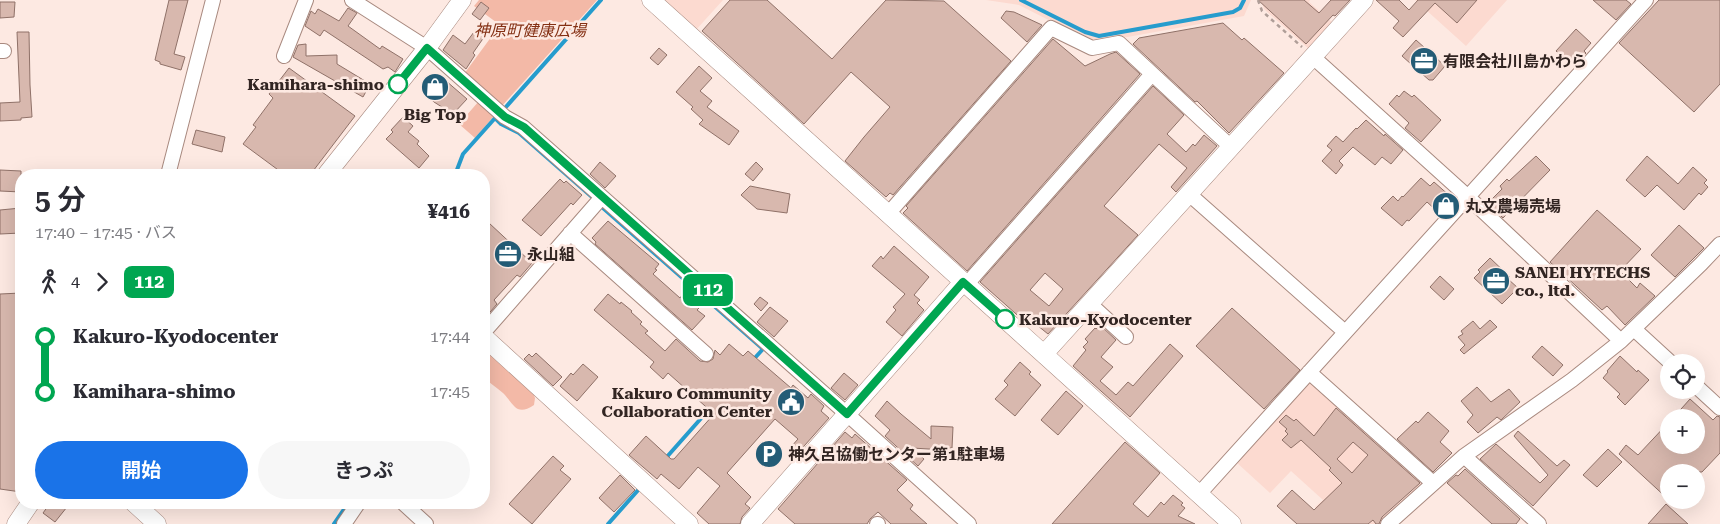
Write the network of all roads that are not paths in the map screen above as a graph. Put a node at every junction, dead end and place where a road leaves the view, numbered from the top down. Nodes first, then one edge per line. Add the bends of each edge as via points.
1 (213, 0) edge
2 (306, 0) edge
3 (352, 0) edge
4 (462, 0) edge
5 (650, 0) edge
6 (1364, 0) edge
7 (1646, 0) edge
8 (427, 48) junction
9 (284, 56) dead end
10 (1313, 57) junction
11 (1152, 74) junction
12 (1231, 147) junction
13 (170, 169) edge
14 (331, 169) edge
15 (1189, 194) junction
16 (602, 197) junction
17 (1468, 197) junction
18 (888, 214) junction
19 (570, 233) junction
20 (1720, 244) edge
21 (965, 283) junction
22 (1090, 304) junction
23 (490, 325) edge
24 (1634, 329) junction
25 (1345, 332) junction
26 (1126, 337) dead end
27 (1621, 341) junction
28 (490, 342) edge
29 (706, 354) dead end
30 (1044, 354) junction
31 (1661, 354) edge
32 (1309, 372) junction
33 (1705, 394) edge
34 (1720, 408) edge
35 (847, 414) junction
36 (1464, 456) junction
37 (1433, 483) junction
38 (1199, 494) junction
39 (26, 509) edge
40 (141, 509) edge
41 (354, 509) edge
42 (410, 509) edge
43 (16, 524) edge
44 (157, 524) edge
45 (344, 524) edge
46 (426, 524) edge
47 (689, 524) edge
48 (750, 524) edge
49 (969, 524) edge
50 (1232, 524) edge
51 (1388, 524) edge
52 (1539, 524) edge

1 - 13 street
2 - 9 street
3 - 8 street
4 - 8 street
5 - 18 street
6 - 10 street
7 - 17 street
8 - 14 street
8 - 16 street via 505,117 524,127
10 - 12 street
10 - 17 street
11 - 12 street
11 - 18 street via 1119,43 1092,48 1051,28
11 - 21 street
12 - 15 street
15 - 22 street
15 - 25 street
16 - 19 street
16 - 35 street
17 - 25 street
17 - 27 street
18 - 21 street
19 - 23 street
19 - 29 street
20 - 24 street
21 - 30 street
21 - 35 street
22 - 26 street
22 - 30 street
24 - 27 street
24 - 31 street
25 - 32 street
27 - 36 street via 1572,380
28 - 47 street
30 - 38 street
32 - 37 street
32 - 38 street
33 - 34 street
35 - 48 street
35 - 49 street
36 - 37 street
36 - 52 street
37 - 51 street
38 - 50 street
39 - 43 street
40 - 44 street
41 - 45 street
42 - 46 street

